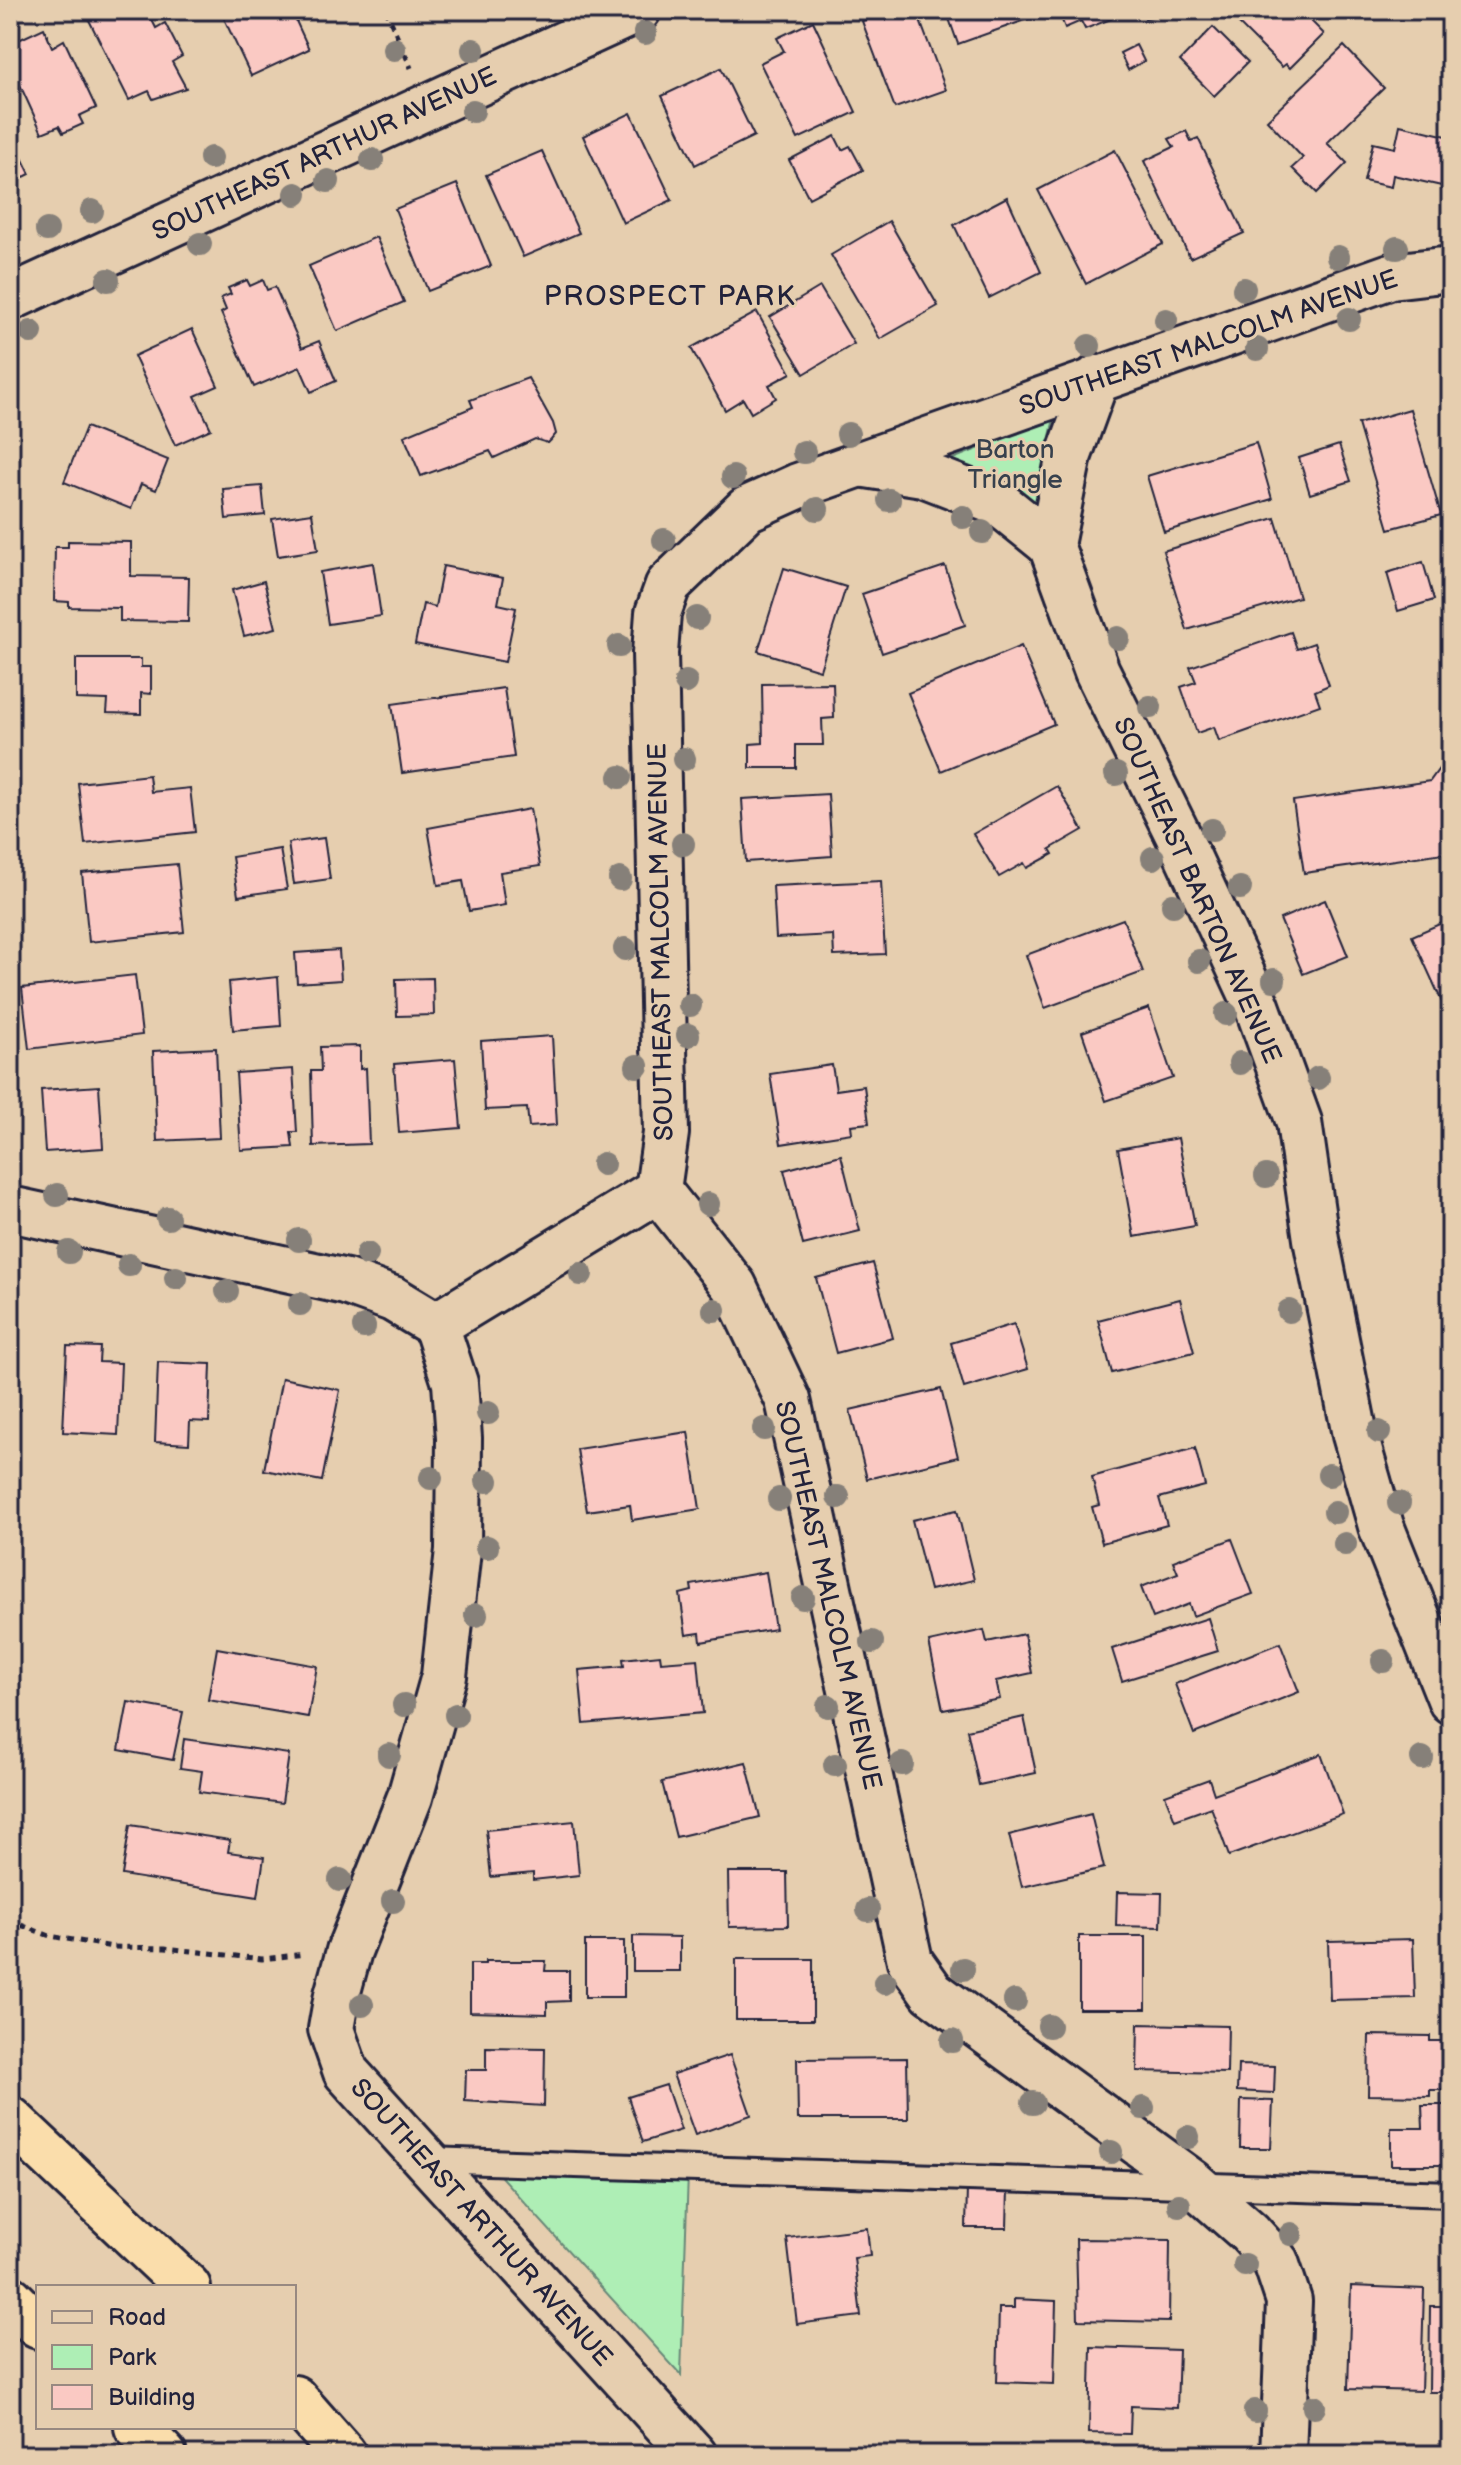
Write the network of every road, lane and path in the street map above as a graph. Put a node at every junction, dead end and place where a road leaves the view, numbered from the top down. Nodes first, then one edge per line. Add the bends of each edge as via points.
1 (386, 10) edge
2 (638, 10) edge
3 (427, 104) junction
4 (1451, 269) edge
5 (10, 298) edge
6 (1097, 378) junction
7 (861, 465) junction
8 (1051, 545) junction
9 (658, 1190) junction
10 (10, 1209) edge
11 (436, 1325) junction
12 (1451, 1701) edge
13 (10, 1921) edge
14 (310, 1954) dead end
15 (10, 2119) edge
16 (427, 2160) junction
17 (1193, 2183) junction
18 (1451, 2194) edge
19 (186, 2285) edge
20 (10, 2298) edge
21 (36, 2324) edge
22 (296, 2400) edge
23 (139, 2429) edge
24 (164, 2455) edge
25 (344, 2455) edge
26 (694, 2455) edge
27 (1283, 2455) edge

1 - 3 path
2 - 3 street, SOUTHEAST ARTHUR AVENUE
3 - 5 street, SOUTHEAST ARTHUR AVENUE
4 - 6 street, SOUTHEAST MALCOLM AVENUE via 1391,276
6 - 7 street, SOUTHEAST MALCOLM AVENUE
6 - 8 street via 1069,455
7 - 8 street via 923,474 1000,504
7 - 9 street, SOUTHEAST MALCOLM AVENUE via 747,509 668,585 658,613 666,1133
8 - 12 street, SOUTHEAST BARTON AVENUE via 1097,671 1257,1006 1299,1122 1355,1435 1381,1526
9 - 11 street
9 - 17 street, SOUTHEAST MALCOLM AVENUE via 734,1286 788,1400 910,1961 932,1992
10 - 11 street via 346,1282 393,1299
11 - 16 street, SOUTHEAST ARTHUR AVENUE via 455,1383 459,1438 458,1550 444,1676 410,1797 346,1962 331,2029 346,2072
13 - 14 path via 50,1936 113,1947 262,1959
15 - 19 highway
16 - 17 lane
16 - 26 street, SOUTHEAST ARTHUR AVENUE
17 - 18 lane
17 - 27 street, SOUTHEAST MALCOLM AVENUE via 1276,2262 1289,2301
20 - 21 highway
22 - 25 highway
23 - 24 highway

